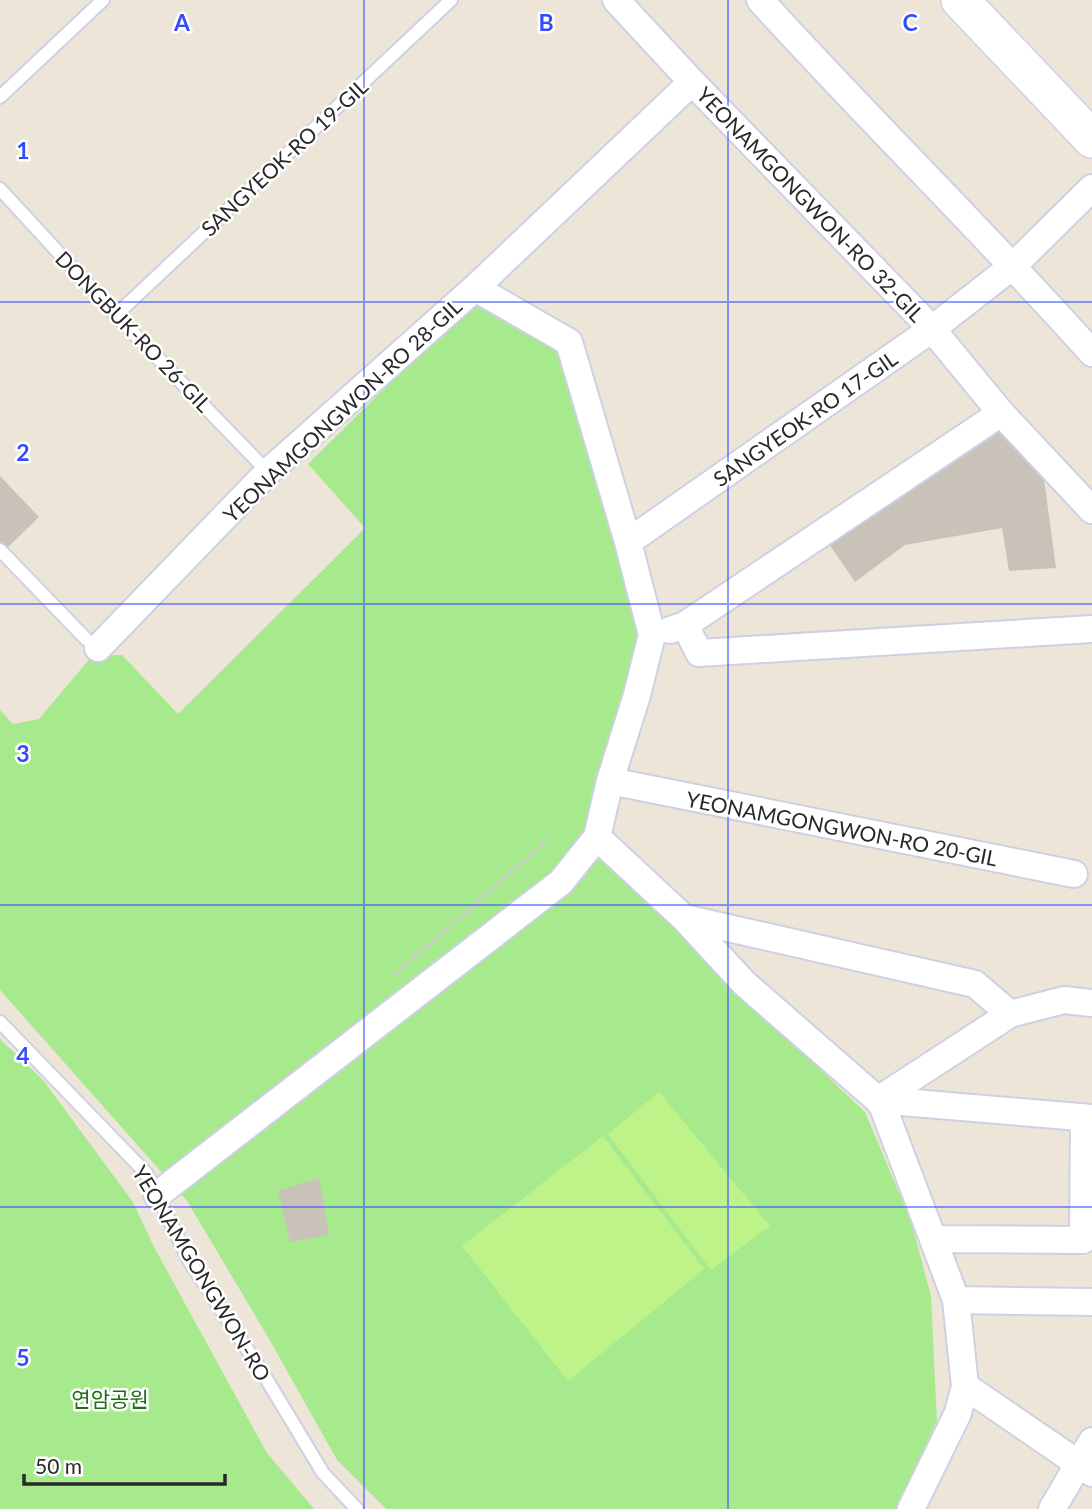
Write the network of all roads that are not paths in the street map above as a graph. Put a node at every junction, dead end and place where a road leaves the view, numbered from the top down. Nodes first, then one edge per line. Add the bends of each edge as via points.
1 (103, 0) edge
2 (452, 0) edge
3 (616, 0) edge
4 (760, 0) edge
5 (960, 0) edge
6 (692, 82) junction
7 (0, 97) edge
8 (1092, 139) edge
9 (1092, 188) edge
10 (0, 189) edge
11 (1014, 265) junction
12 (475, 288) junction
13 (116, 315) junction
14 (932, 329) junction
15 (1092, 352) edge
16 (1001, 413) junction
17 (268, 472) junction
18 (1092, 510) edge
19 (628, 542) junction
20 (1, 551) edge
21 (685, 625) junction
22 (1092, 629) edge
23 (652, 635) junction
24 (98, 648) joint
25 (610, 781) junction
26 (597, 837) junction
27 (1074, 874) dead end
28 (684, 918) junction
29 (1092, 1003) edge
30 (1010, 1014) junction
31 (0, 1022) edge
32 (878, 1100) junction
33 (1088, 1118) edge
34 (157, 1195) junction
35 (933, 1239) junction
36 (956, 1300) junction
37 (1092, 1302) edge
38 (965, 1386) junction
39 (1092, 1441) edge
40 (1085, 1469) edge
41 (357, 1509) edge
42 (911, 1509) edge
43 (1052, 1509) edge

1 - 7 lane
2 - 13 lane, SANGYEOK-RO 19-GIL
3 - 6 street, YEONAMGONGWON-RO 32-GIL
4 - 11 street
5 - 8 street
6 - 12 street, YEONAMGONGWON-RO 28-GIL
6 - 14 street, YEONAMGONGWON-RO 32-GIL
9 - 11 street, SANGYEOK-RO 17-GIL
10 - 13 lane, DONGBUK-RO 26-GIL
11 - 14 street, SANGYEOK-RO 17-GIL
11 - 15 street
12 - 17 street, YEONAMGONGWON-RO 28-GIL
12 - 19 street via 569,342
13 - 17 lane, DONGBUK-RO 26-GIL
14 - 16 street, YEONAMGONGWON-RO 32-GIL
14 - 19 street, SANGYEOK-RO 17-GIL
16 - 18 street, YEONAMGONGWON-RO 32-GIL
16 - 21 street
17 - 24 street, YEONAMGONGWON-RO 28-GIL
19 - 23 street
20 - 24 lane, YEONAMGONGWON-RO 28-GIL
21 - 22 street via 699,653
21 - 23 street
23 - 25 street
25 - 26 street
25 - 27 street, YEONAMGONGWON-RO 20-GIL
26 - 28 street
26 - 34 street via 561,882
28 - 30 street via 975,984
28 - 32 street via 744,983
29 - 30 street via 1064,1000
30 - 32 street
31 - 34 lane, YEONAMGONGWON-RO via 146,1173
32 - 33 street
32 - 35 street
33 - 35 street via 1083,1240
34 - 41 lane, YEONAMGONGWON-RO via 190,1262 323,1473
35 - 36 street
36 - 37 street
36 - 38 street
38 - 40 street
38 - 42 street via 958,1413
39 - 40 street
40 - 43 street

